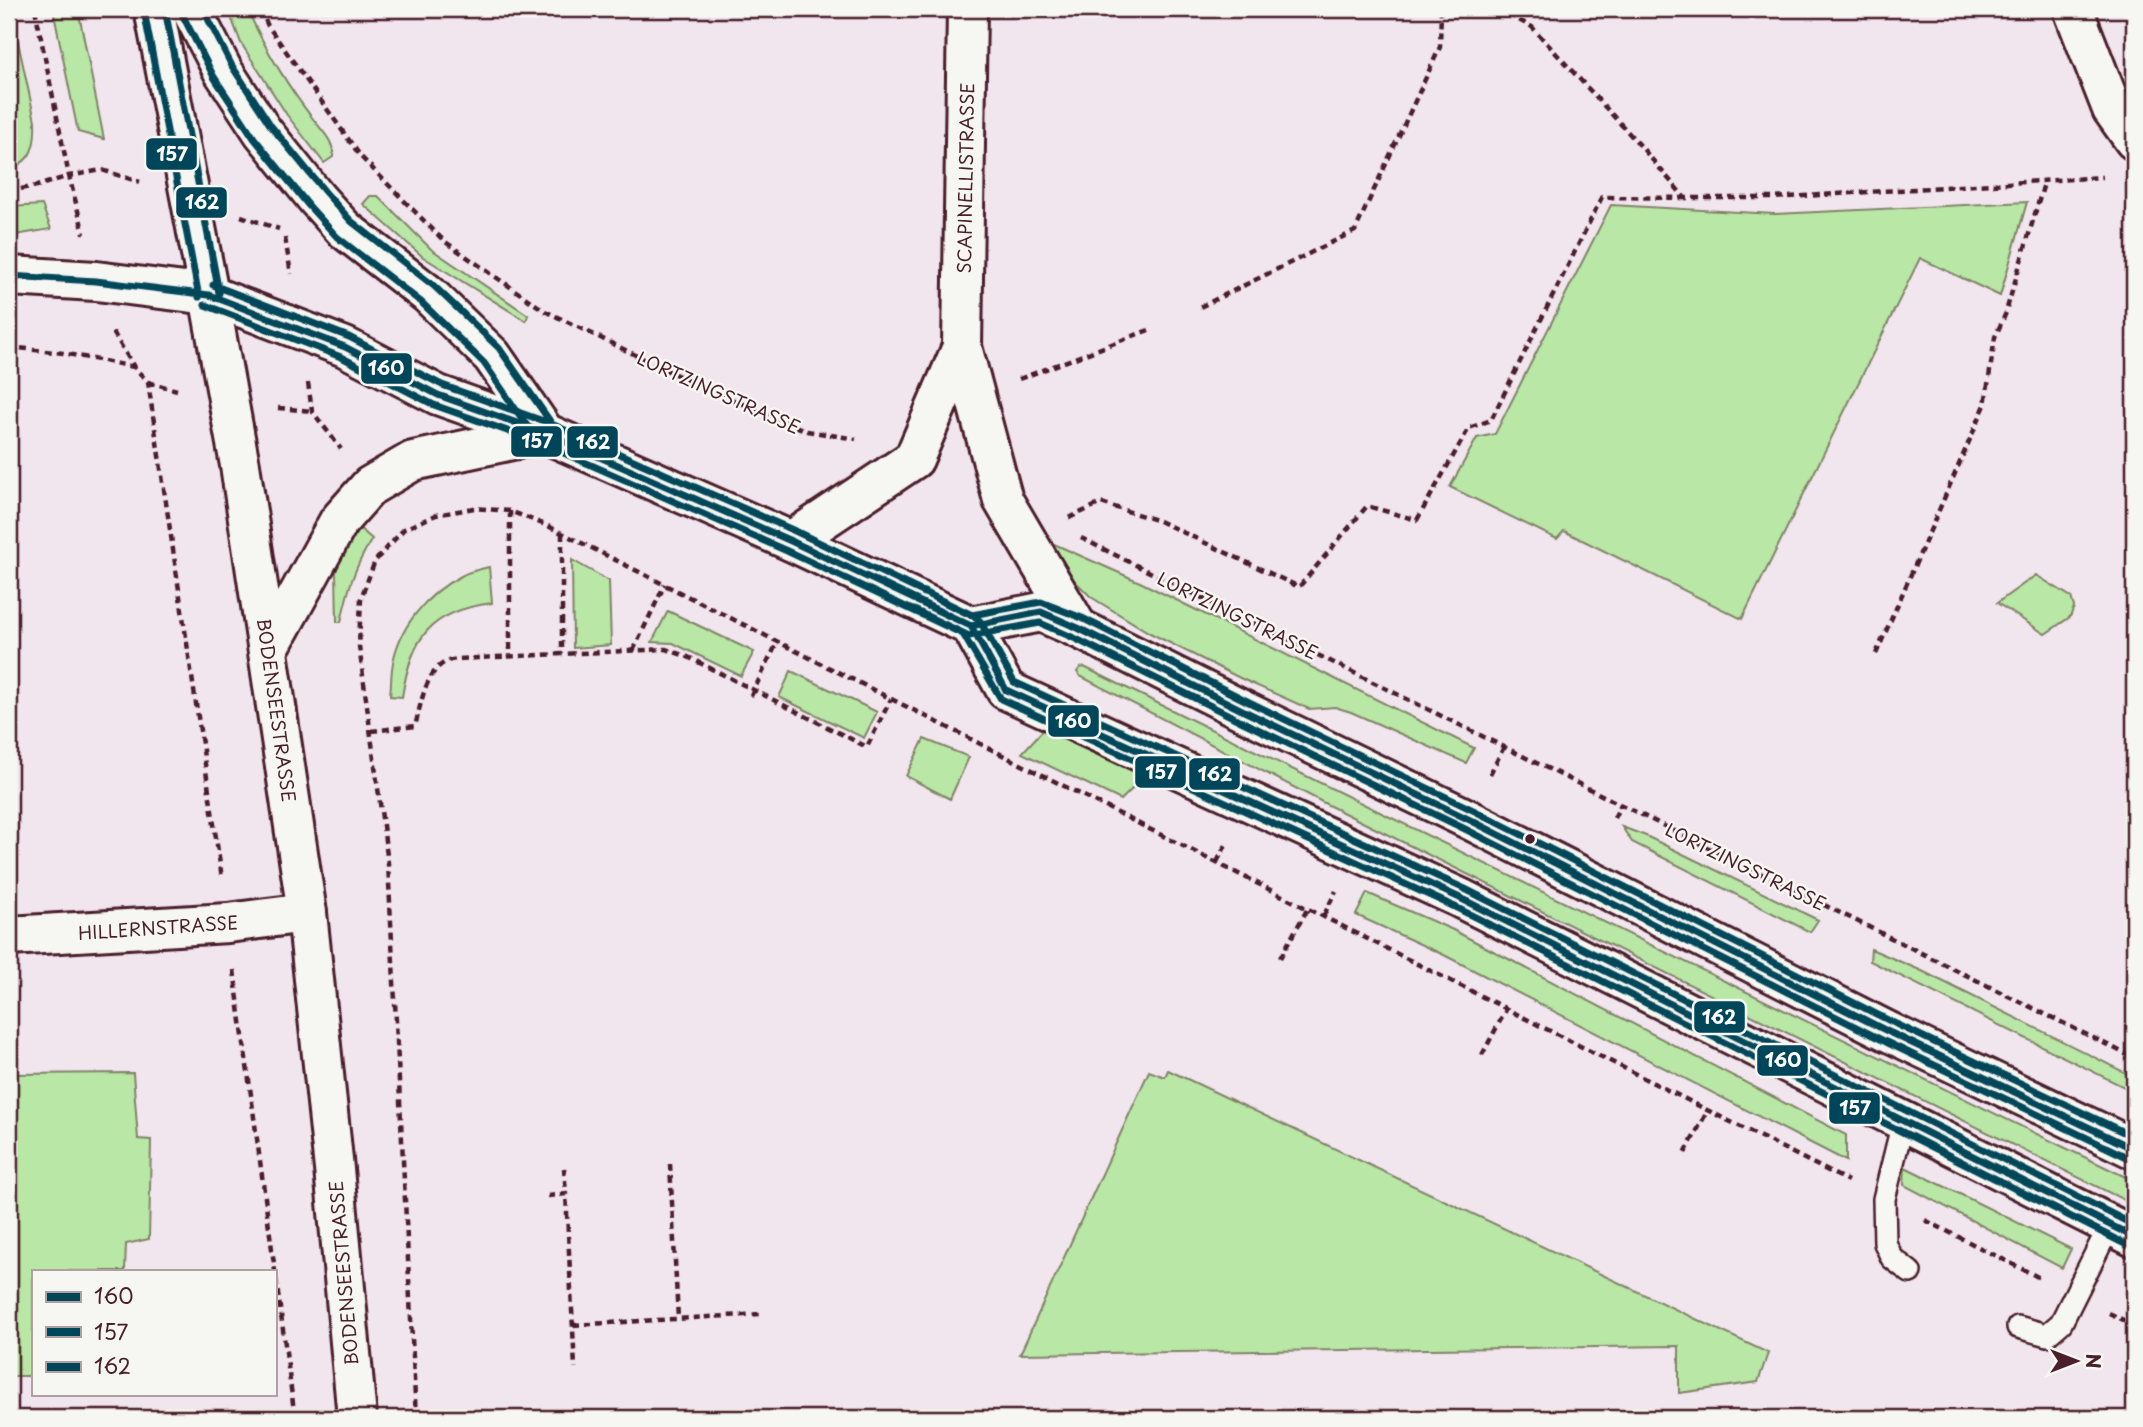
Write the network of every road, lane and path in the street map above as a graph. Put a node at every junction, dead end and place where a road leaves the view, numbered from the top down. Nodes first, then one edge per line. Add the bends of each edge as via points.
1 (35, 9) edge
2 (154, 9) edge
3 (191, 9) edge
4 (260, 9) edge
5 (967, 9) edge
6 (1441, 9) edge
7 (1498, 9) edge
8 (2073, 9) edge
9 (2134, 139) edge
10 (2109, 176) dead end
11 (2045, 180) junction
12 (9, 191) edge
13 (1685, 198) junction
14 (9, 276) edge
15 (209, 295) junction
16 (1200, 307) dead end
17 (1149, 330) dead end
18 (9, 347) edge
19 (962, 347) junction
20 (148, 382) dead end
21 (975, 396) junction
22 (545, 433) junction
23 (914, 459) junction
24 (1003, 500) junction
25 (510, 511) junction
26 (562, 532) junction
27 (1078, 537) dead end
28 (790, 541) junction
29 (665, 584) junction
30 (971, 626) junction
31 (1078, 628) junction
32 (778, 641) junction
33 (268, 650) junction
34 (634, 651) junction
35 (562, 654) junction
36 (1876, 654) dead end
37 (510, 657) junction
38 (754, 690) junction
39 (751, 696) dead end
40 (891, 699) dead end
41 (818, 722) junction
42 (815, 729) dead end
43 (371, 731) junction
44 (1504, 747) junction
45 (1490, 774) dead end
46 (1621, 804) junction
47 (1614, 818) dead end
48 (1226, 845) dead end
49 (1217, 862) junction
50 (1308, 908) junction
51 (307, 913) junction
52 (9, 936) edge
53 (1280, 958) dead end
54 (1507, 1008) junction
55 (1482, 1055) dead end
56 (2134, 1058) edge
57 (1708, 1110) junction
58 (1903, 1122) junction
59 (2134, 1149) edge
60 (1685, 1153) dead end
61 (670, 1164) dead end
62 (564, 1168) dead end
63 (566, 1194) junction
64 (548, 1196) dead end
65 (1884, 1199) junction
66 (2122, 1231) edge
67 (1910, 1272) dead end
68 (2074, 1295) junction
69 (760, 1314) dead end
70 (678, 1319) junction
71 (573, 1325) junction
72 (2134, 1325) edge
73 (2018, 1327) dead end
74 (575, 1368) dead end
75 (357, 1418) edge
76 (416, 1418) edge

1 - 12 path via 69,176
2 - 15 main road, BODENSEESTRASSE
3 - 22 main road via 223,71 263,132 317,200 344,229 428,294 492,356
4 - 23 path, LORTZINGSTRASSE via 362,157 444,242 545,311 693,383 807,431 870,441
5 - 19 main road, SCAPINELLISTRASSE
6 - 16 path via 1440,47 1355,231
7 - 13 path via 1532,27
8 - 9 main road via 2112,109
10 - 11 path
11 - 13 path via 1773,198
11 - 36 path via 1995,337 1985,405
13 - 24 path via 1602,197 1491,421 1469,428 1417,520 1367,506 1299,587 1158,521 1101,503 1054,524
14 - 15 main road
15 - 22 main road via 345,347 438,395
15 - 33 main road, BODENSEESTRASSE
17 - 21 path
18 - 20 path via 134,367
19 - 21 main road, SCAPINELLISTRASSE
19 - 23 main road, SCAPINELLISTRASSE
21 - 24 main road, SCAPINELLISTRASSE
22 - 28 main road
22 - 33 main road via 413,461 370,486 339,521
23 - 28 main road
24 - 31 main road, SCAPINELLISTRASSE
25 - 26 path
25 - 37 path
25 - 43 path via 474,508 436,515 404,529 375,561 360,598 359,646
26 - 29 path
26 - 35 path
27 - 44 path, LORTZINGSTRASSE
28 - 30 main road
29 - 32 path
29 - 34 path
30 - 31 main road via 1041,612
30 - 58 main road via 1006,690 1460,898
31 - 59 main road
32 - 38 path
32 - 49 path
33 - 51 main road, BODENSEESTRASSE
34 - 35 path
34 - 38 path via 666,649
35 - 37 path
37 - 43 path via 448,661 432,675 415,726
38 - 39 path
38 - 41 path
40 - 41 path via 867,747
41 - 42 path
43 - 76 path via 388,863
44 - 45 path
44 - 46 path, LORTZINGSTRASSE
46 - 47 path
46 - 56 path, LORTZINGSTRASSE
48 - 49 path
49 - 50 path
50 - 53 path
50 - 54 path
51 - 52 main road, HILLERNSTRASSE via 228,923
51 - 75 main road, BODENSEESTRASSE
54 - 55 path
54 - 57 path
57 - 60 path
57 - 65 path
58 - 65 lane
58 - 66 main road
61 - 70 path
62 - 63 path
63 - 64 path
63 - 71 path
65 - 67 lane via 1885,1244 1892,1258
65 - 68 path
66 - 68 lane
68 - 72 path
68 - 73 lane via 2061,1323 2047,1335
69 - 70 path
70 - 71 path
71 - 74 path

